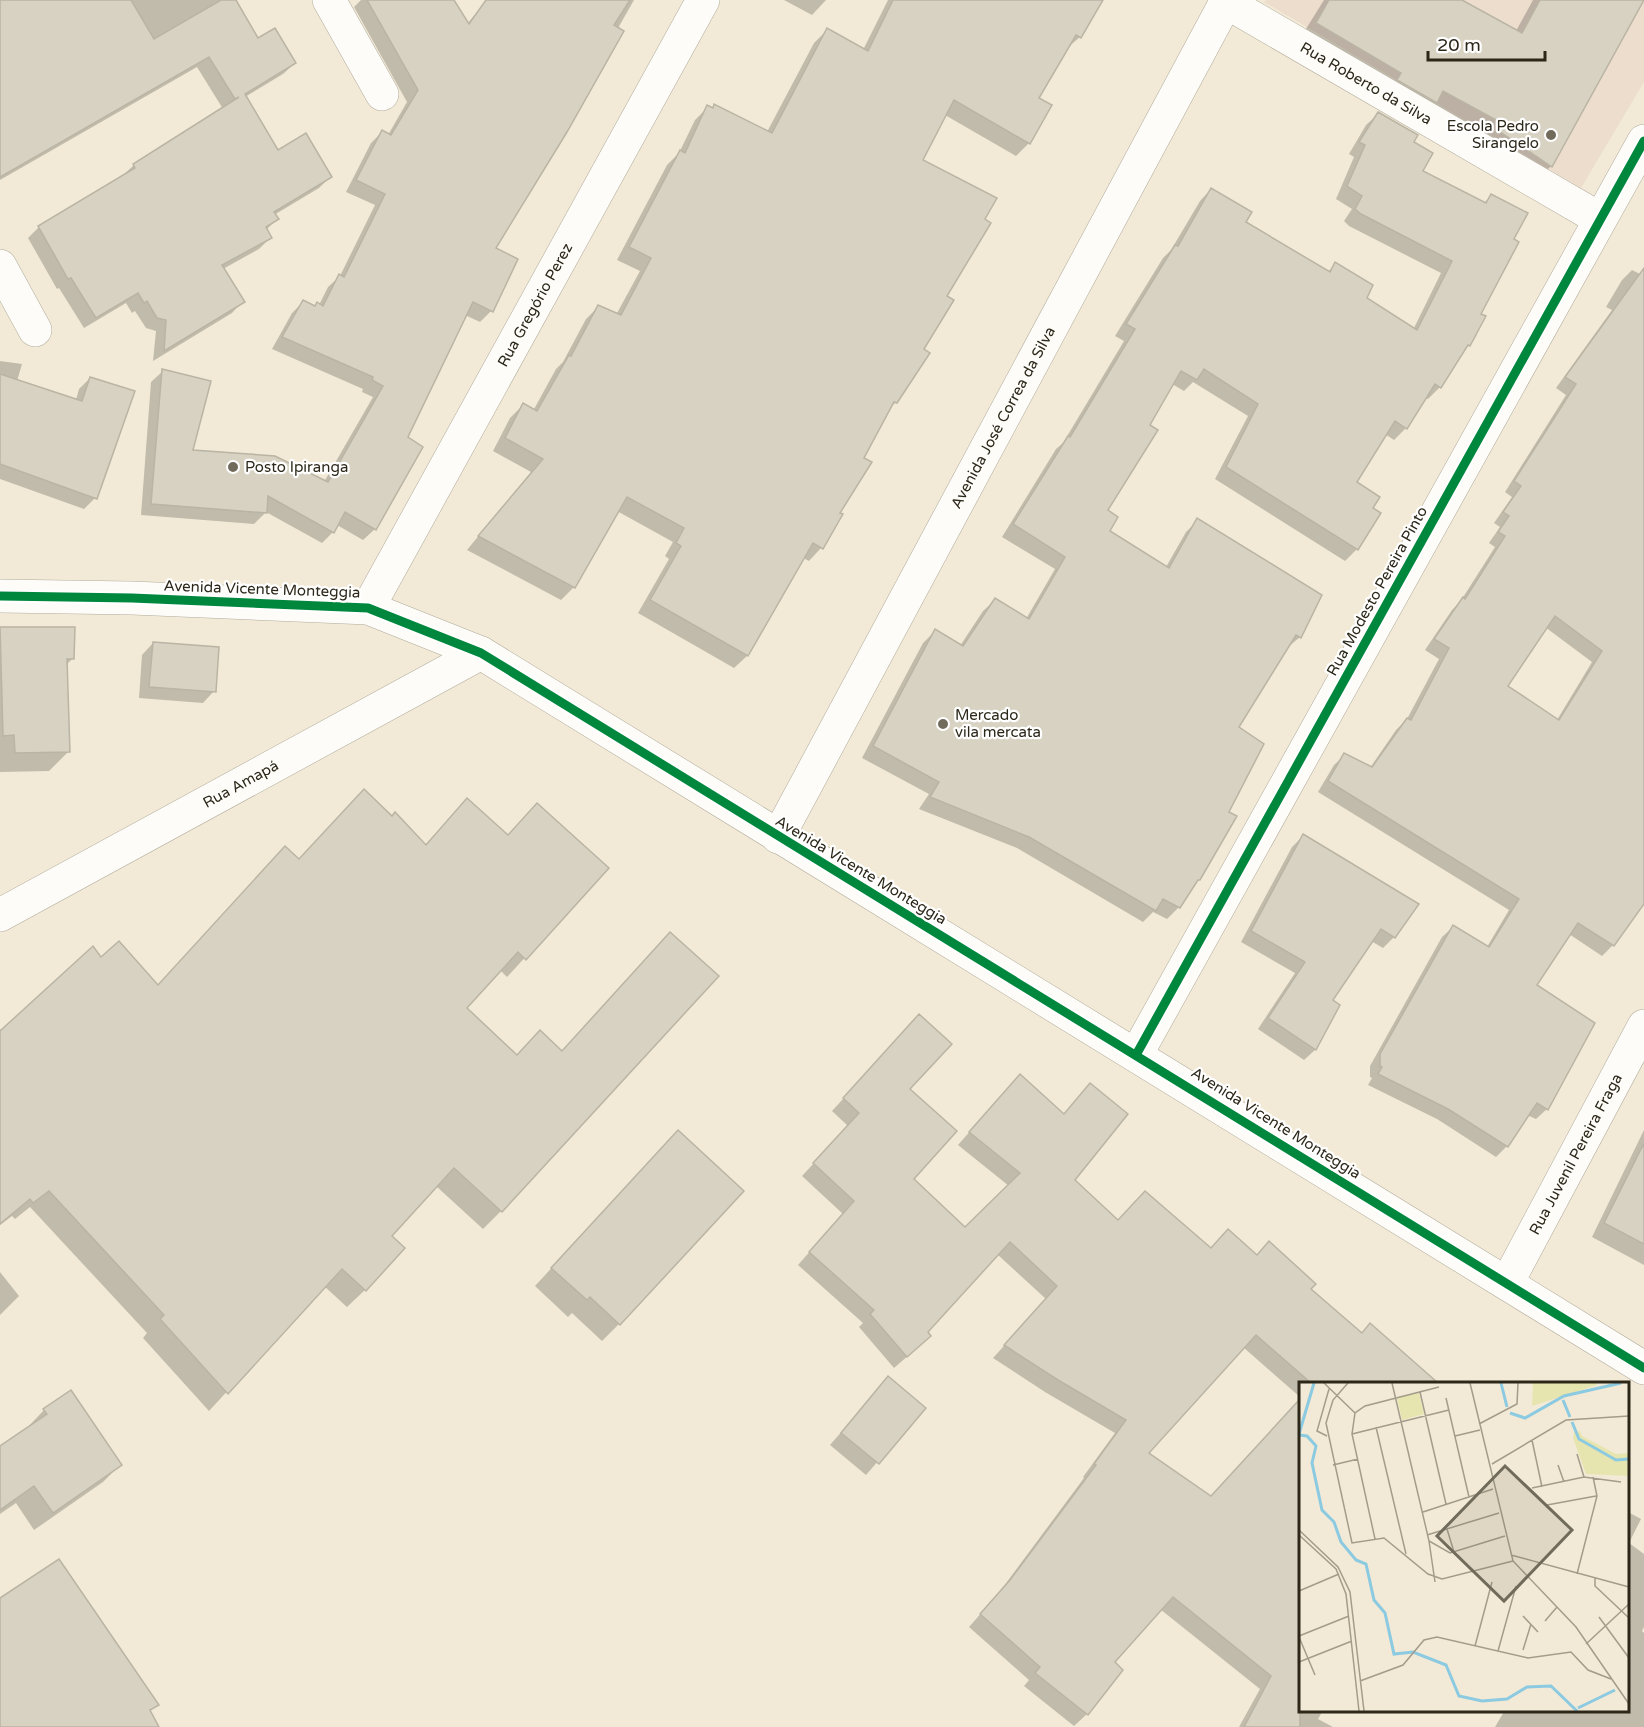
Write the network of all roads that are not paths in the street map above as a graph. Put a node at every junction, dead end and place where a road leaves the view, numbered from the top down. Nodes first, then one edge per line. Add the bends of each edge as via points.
1 (329, 0) edge
2 (703, 0) edge
3 (1226, 1) edge
4 (382, 94) dead end
5 (1644, 141) edge
6 (1600, 219) junction
7 (0, 266) edge
8 (35, 330) dead end
9 (0, 596) edge
10 (368, 608) junction
11 (481, 653) junction
12 (778, 837) junction
13 (0, 915) edge
14 (1644, 1026) edge
15 (1136, 1055) junction
16 (1507, 1283) junction
17 (1633, 1361) edge
18 (1644, 1385) edge

1 - 4 street
2 - 10 street, Rua Gregório Perez
3 - 6 street, Rua Roberto da Silva
3 - 12 street, Avenida José Correa da Silva
5 - 6 street, Rua Modesto Pereira Pinto
6 - 15 street, Rua Modesto Pereira Pinto
7 - 8 street
9 - 10 street, Avenida Vicente Monteggia
10 - 11 street, Avenida Vicente Monteggia
11 - 12 street, Avenida Vicente Monteggia
11 - 13 street, Rua Amapá
12 - 15 street, Avenida Vicente Monteggia
14 - 16 street, Rua Juvenil Pereira Fraga
15 - 16 street, Avenida Vicente Monteggia
16 - 17 street, Avenida Vicente Monteggia
17 - 18 street

